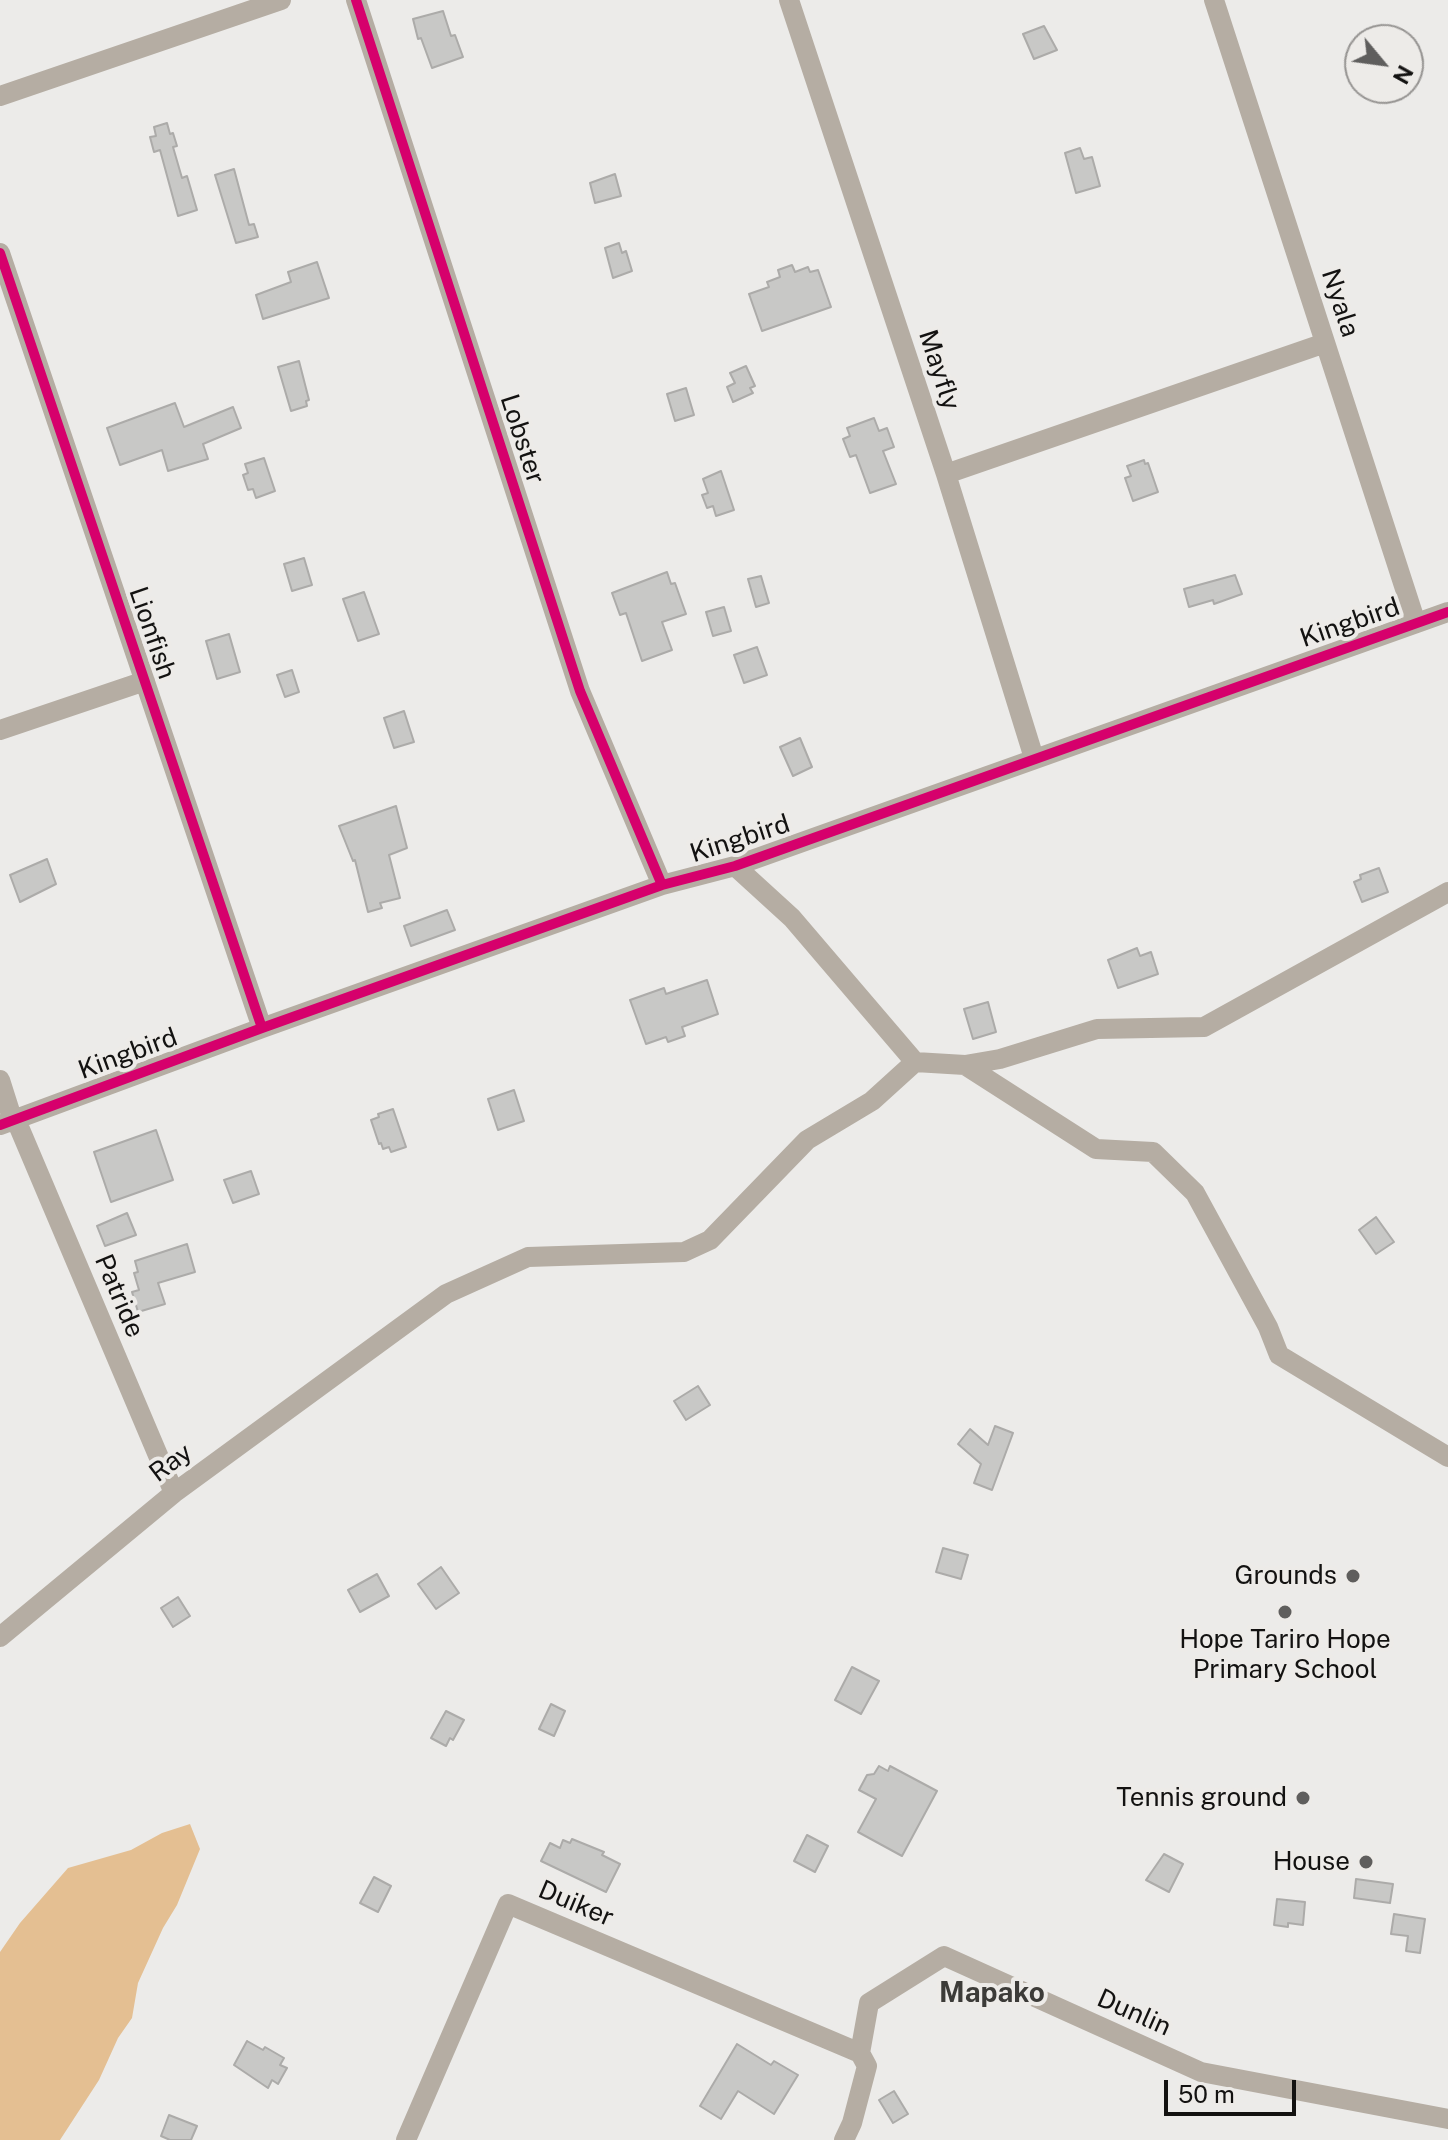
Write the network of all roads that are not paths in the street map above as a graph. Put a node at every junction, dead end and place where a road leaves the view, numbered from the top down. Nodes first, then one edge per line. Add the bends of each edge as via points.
1 (281, 0) edge
2 (356, 0) edge
3 (789, 0) edge
4 (1214, 0) edge
5 (0, 96) edge
6 (0, 253) edge
7 (1325, 343) junction
8 (946, 474) junction
9 (1448, 612) edge
10 (1416, 623) junction
11 (145, 681) junction
12 (0, 730) edge
13 (1034, 758) junction
14 (735, 866) junction
15 (662, 885) junction
16 (1448, 892) edge
17 (262, 1028) junction
18 (915, 1062) junction
19 (965, 1065) junction
20 (0, 1080) edge
21 (10, 1122) edge
22 (1448, 1457) edge
23 (174, 1493) junction
24 (0, 1637) edge
25 (860, 2053) junction
26 (1448, 2119) edge
27 (406, 2140) edge
28 (844, 2140) edge

1 - 5 street
2 - 15 street, Lobster via 580,691
3 - 8 street, Mayfly
4 - 7 street, Nyala
6 - 11 street, Lionfish
7 - 8 street
7 - 10 street, Nyala
8 - 13 street, Mayfly
9 - 10 street, Kingbird
10 - 13 street, Kingbird
11 - 12 street
11 - 17 street, Lionfish
13 - 14 street, Kingbird
14 - 15 street, Kingbird
14 - 18 street via 792,918
15 - 17 street, Kingbird
16 - 19 street via 1204,1027 1097,1029
17 - 21 street, Kingbird
18 - 19 street
18 - 23 street, Ray via 872,1101 807,1140 710,1240 684,1252 528,1257 446,1294
19 - 22 street via 1096,1149 1153,1152 1195,1193 1279,1355
20 - 21 street, Patride
21 - 23 street, Patride
23 - 24 street, Ray
25 - 26 street, Dunlin via 869,2003 944,1956 1201,2072
25 - 27 street, Duiker via 508,1904
25 - 28 street via 867,2066

